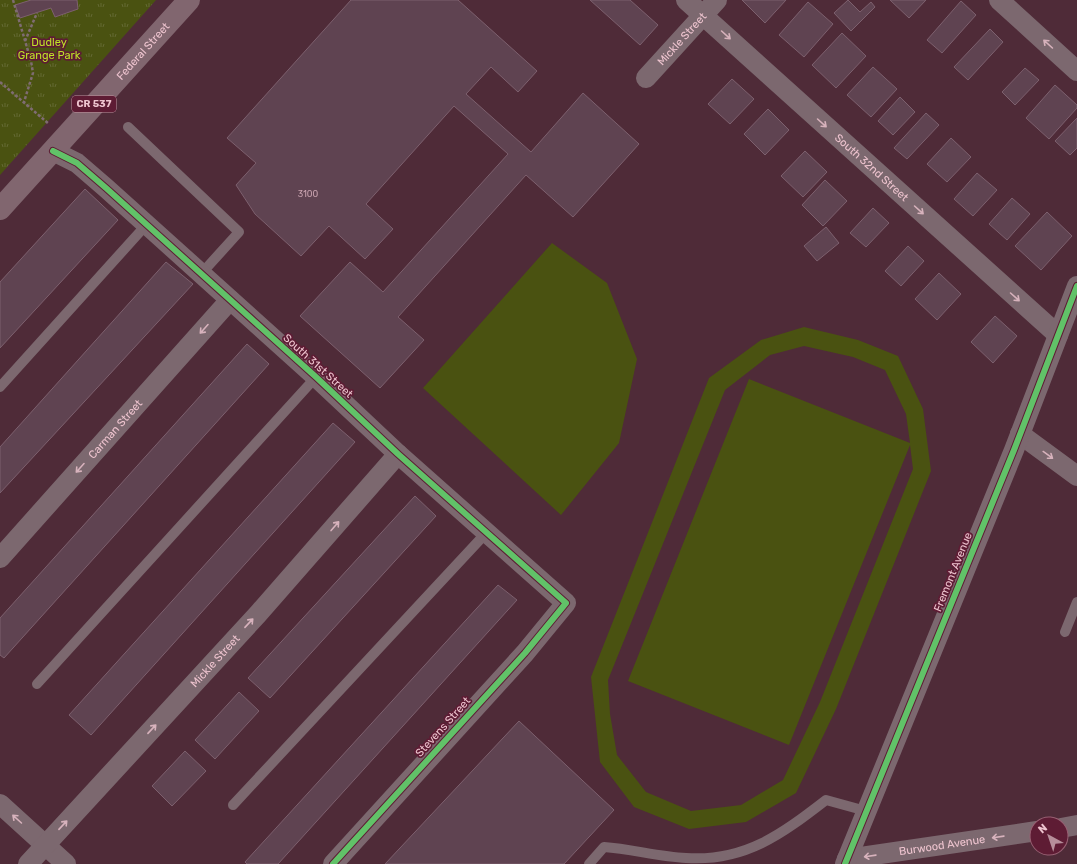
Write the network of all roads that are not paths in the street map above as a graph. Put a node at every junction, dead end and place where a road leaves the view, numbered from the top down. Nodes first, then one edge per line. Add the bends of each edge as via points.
1 (189, 0) edge
2 (686, 0) edge
3 (717, 0) edge
4 (999, 0) edge
5 (703, 15) junction
6 (1077, 71) edge
7 (646, 78) dead end
8 (128, 128) dead end
9 (59, 144) junction
10 (0, 209) edge
11 (147, 224) junction
12 (201, 274) junction
13 (1077, 286) edge
14 (230, 300) junction
15 (1058, 335) junction
16 (316, 377) junction
17 (0, 387) edge
18 (1020, 434) junction
19 (398, 454) junction
20 (1077, 476) edge
21 (487, 532) junction
22 (0, 558) edge
23 (1077, 602) edge
24 (566, 603) joint
25 (1065, 632) dead end
26 (37, 684) dead end
27 (0, 804) edge
28 (233, 805) dead end
29 (866, 811) junction
30 (1029, 832) edge
31 (45, 845) junction
32 (846, 861) edge
33 (28, 864) edge
34 (66, 864) edge
35 (333, 864) edge
36 (589, 864) edge

1 - 9 main road, Federal Street / CR 537
2 - 5 street, South 32nd Street
3 - 5 street, Mickle Street
6 -> 4 street
5 - 7 street, Mickle Street
5 -> 15 street, South 32nd Street
8 - 12 lane via 239,232
9 - 10 main road, Federal Street / CR 537
9 - 11 street, South 31st Street
11 - 12 street, South 31st Street
11 - 17 lane
12 - 14 street, South 31st Street
13 - 15 street, Fremont Avenue
14 - 16 street, South 31st Street
14 -> 22 street, Carman Street
15 - 18 street, Fremont Avenue
16 - 19 street, South 31st Street
16 - 26 lane
18 -> 20 street
18 - 29 street, Fremont Avenue
19 - 21 street, South 31st Street
31 -> 19 street, Mickle Street via 258,614
21 - 24 street, South 31st Street
21 - 28 lane
23 - 25 lane
24 - 35 street, Stevens Street via 525,653
31 -> 27 street
29 - 32 street, Fremont Avenue
29 - 36 lane via 826,800 785,830 760,845 737,854 686,858 604,847
30 -> 32 street, Burwood Avenue
31 - 33 street, Mickle Street
31 - 34 street

